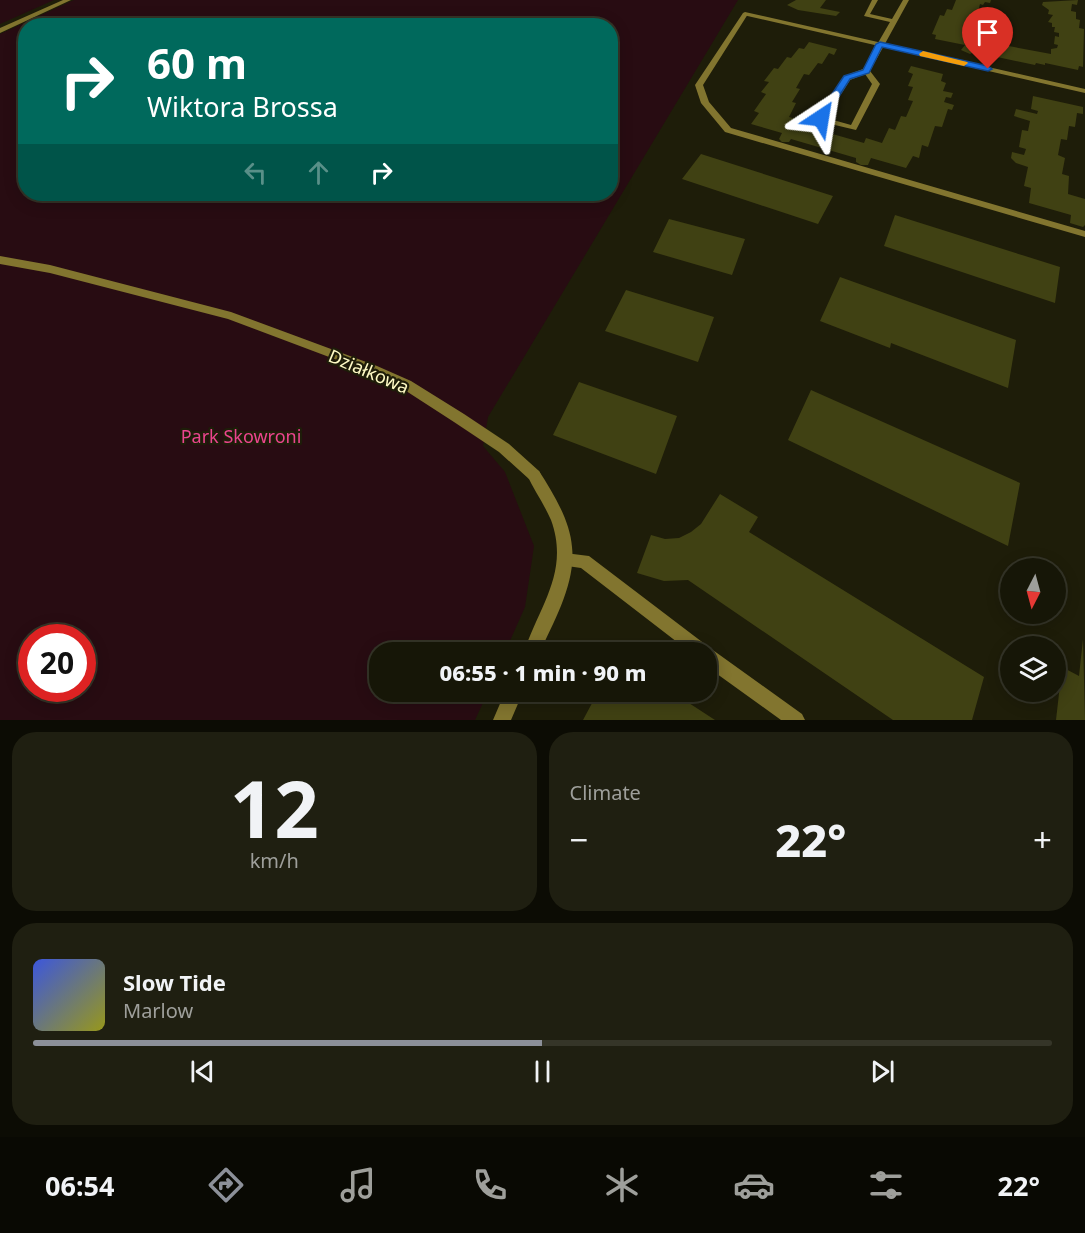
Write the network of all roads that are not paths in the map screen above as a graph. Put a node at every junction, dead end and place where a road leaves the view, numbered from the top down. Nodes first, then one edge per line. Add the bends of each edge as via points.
1 (68, 0) edge
2 (875, 0) edge
3 (906, 0) edge
4 (29, 18) edge
5 (894, 21) junction
6 (18, 23) edge
7 (0, 31) edge
8 (880, 44) junction
9 (866, 71) junction
10 (1085, 91) edge
11 (1085, 234) edge
12 (0, 260) edge
13 (565, 560) junction
14 (536, 642) edge
15 (689, 642) edge
16 (717, 663) edge
17 (510, 702) edge
18 (502, 720) edge
19 (796, 720) edge

1 - 4 street
2 - 5 street via 866,15
3 - 5 street
5 - 8 street
6 - 7 street
8 - 9 street
8 - 10 street
8 - 11 street via 744,14 699,85 705,103 728,130
9 - 9 street via 847,78 821,118 853,128 876,84
12 - 13 street, Działkowa via 51,269 231,316 407,385 504,448 534,476 555,517
13 - 14 street, Działkowa
13 - 15 street via 584,561
16 - 19 street
17 - 18 street

